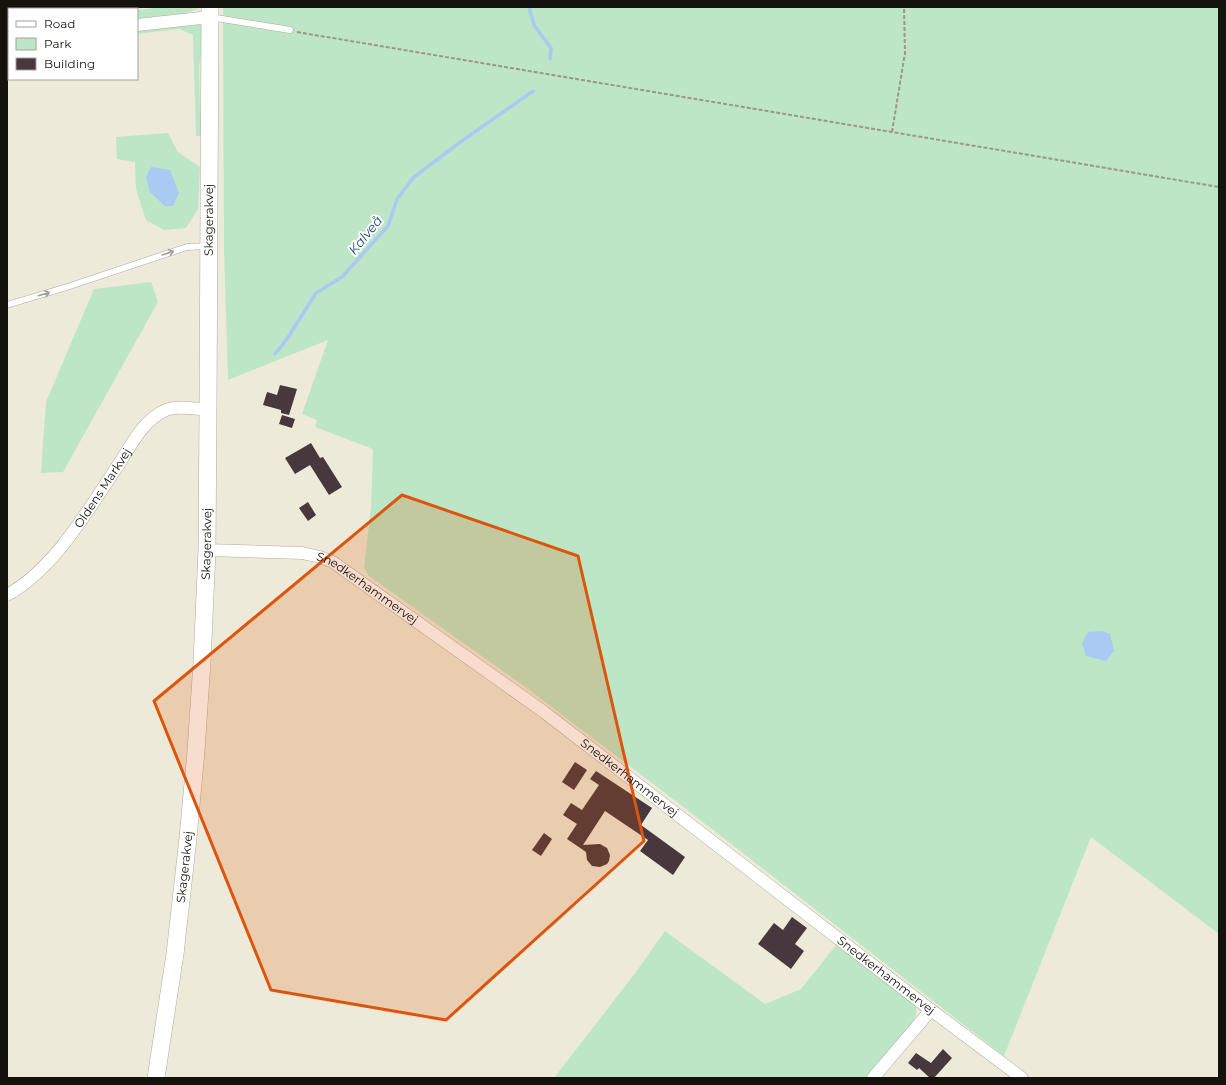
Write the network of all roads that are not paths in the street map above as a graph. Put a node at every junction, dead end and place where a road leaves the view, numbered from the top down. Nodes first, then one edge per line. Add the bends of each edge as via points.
1 (210, 12) edge
2 (138, 25) edge
3 (290, 30) road end
4 (208, 246) junction
5 (7, 305) edge
6 (208, 410) junction
7 (207, 550) junction
8 (7, 595) edge
9 (931, 1010) junction
10 (156, 1078) edge
11 (873, 1078) edge
12 (1022, 1078) edge

1 - 2 street
1 - 3 lane
1 - 4 street, Skagerakvej
5 -> 4 lane via 188,247
4 - 6 street, Skagerakvej
6 - 7 street, Skagerakvej
6 - 8 street, Oldens Markvej via 178,408 156,415 143,428 65,541 32,578
7 - 9 street, Snedkerhammervej via 302,553 333,562 544,712
7 - 10 street, Skagerakvej via 191,806 175,954
9 - 11 street
9 - 12 street, Snedkerhammervej

